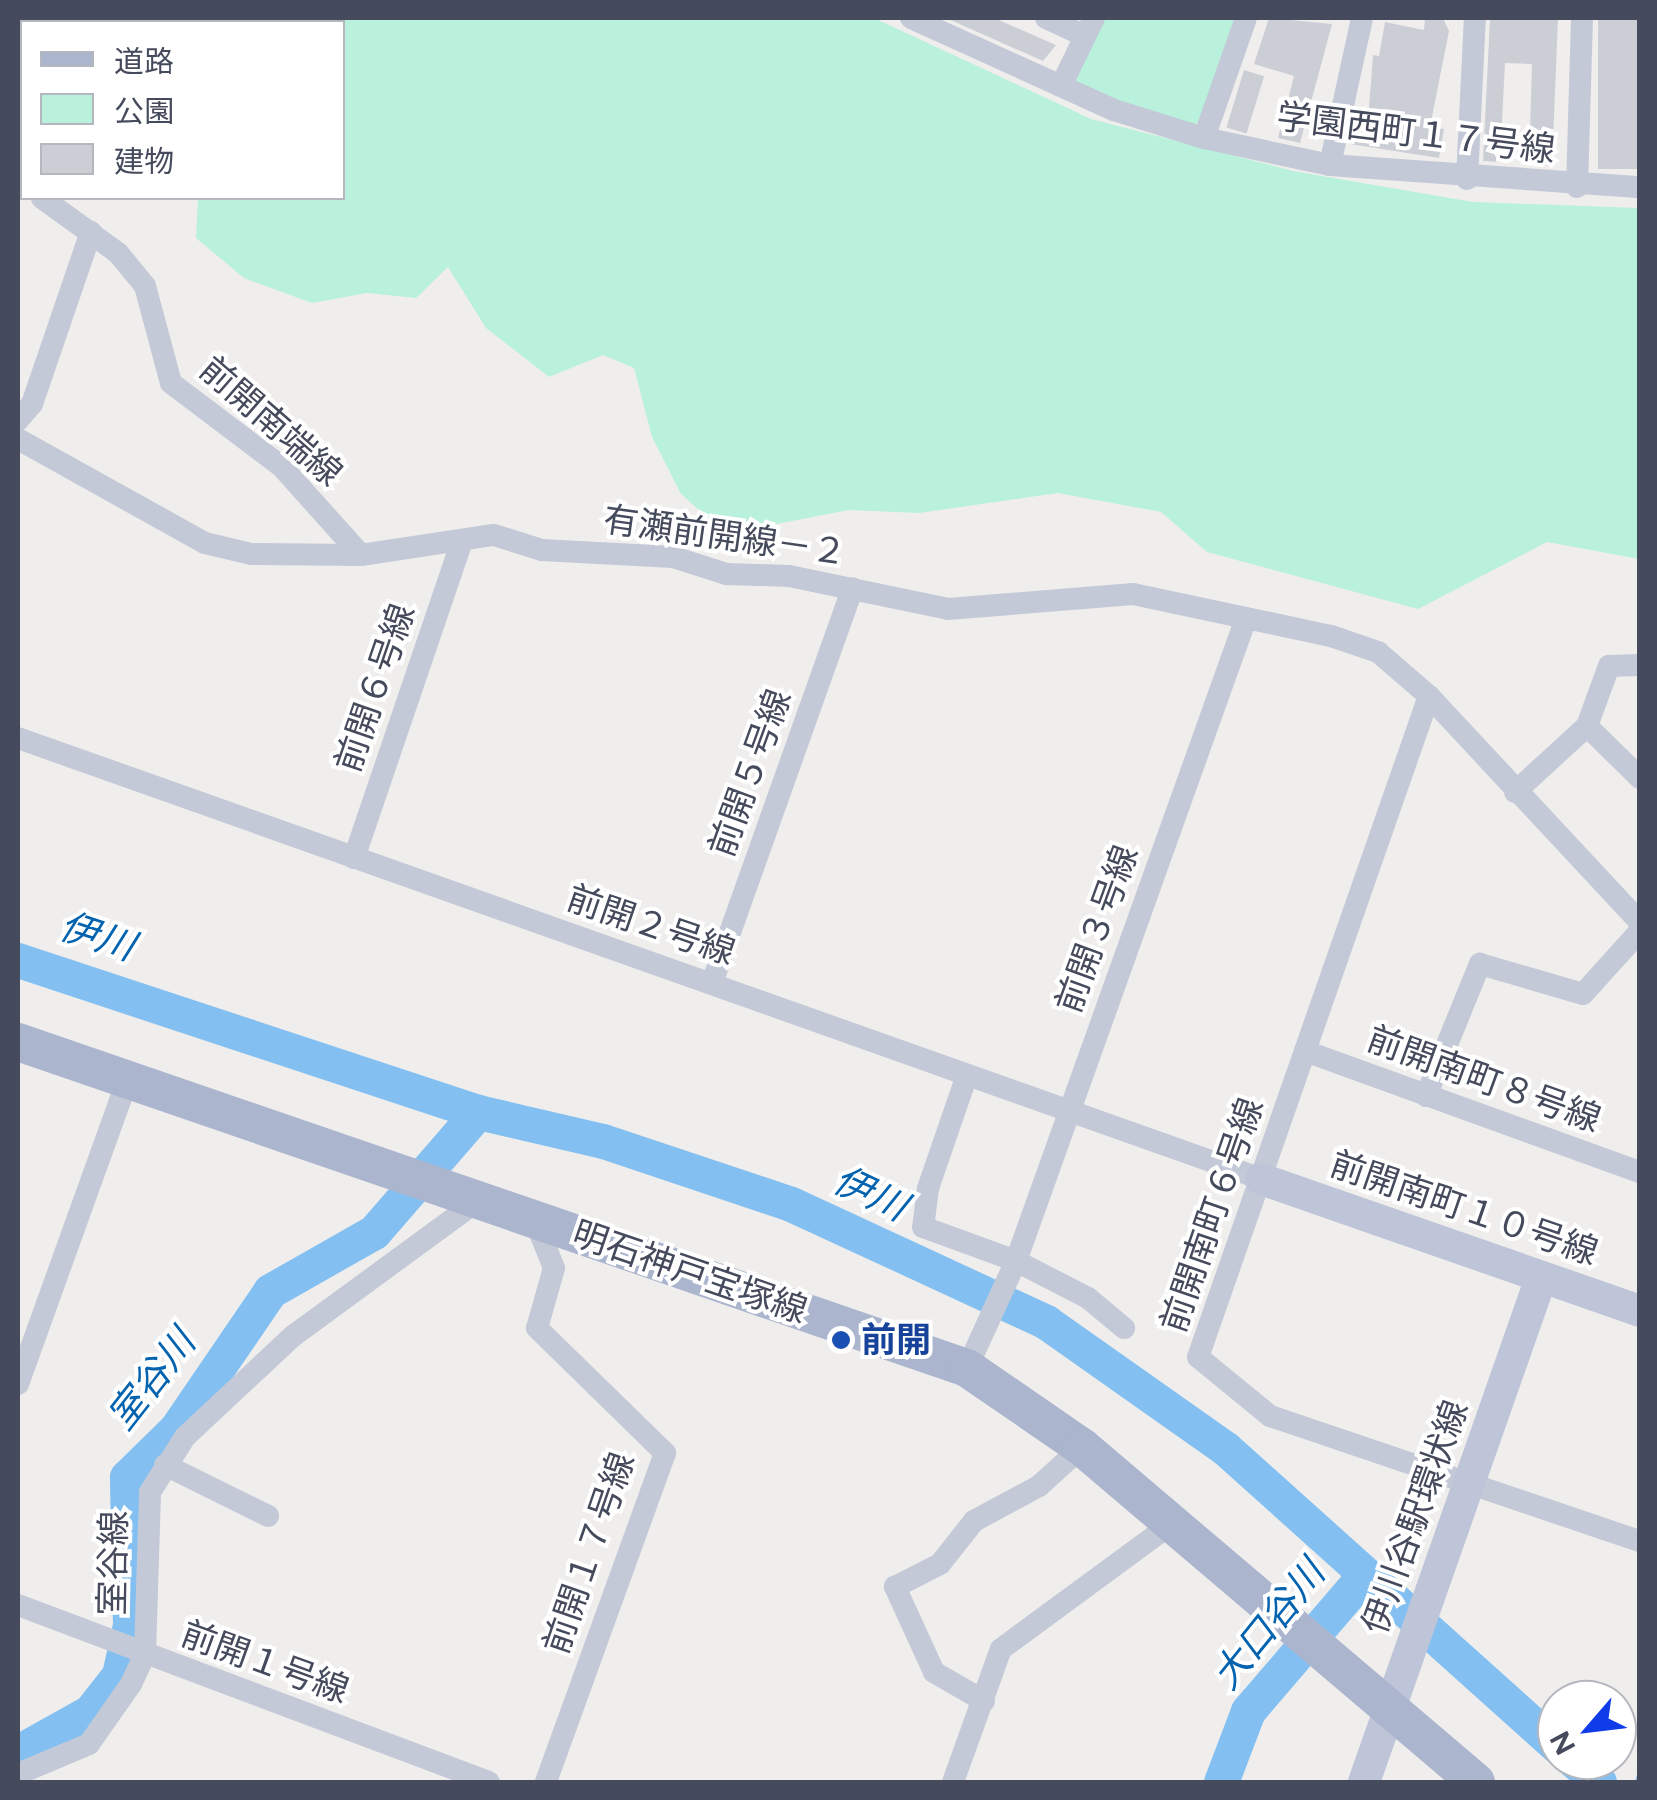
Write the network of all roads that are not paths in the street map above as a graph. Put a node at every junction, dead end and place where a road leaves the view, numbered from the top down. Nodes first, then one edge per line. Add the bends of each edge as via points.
1 (911, 18) edge
2 (1046, 18) edge
3 (1246, 18) edge
4 (1362, 18) edge
5 (1475, 18) edge
6 (1582, 18) edge
7 (1090, 27) edge
8 (1061, 86) junction
9 (1204, 138) junction
10 (1330, 165) junction
11 (1467, 179) junction
12 (1577, 187) junction
13 (1640, 187) edge
14 (45, 200) edge
15 (91, 232) junction
16 (18, 420) edge
17 (18, 438) edge
18 (462, 540) junction
19 (361, 555) junction
20 (853, 588) junction
21 (1245, 621) junction
22 (1640, 665) edge
23 (1429, 696) junction
24 (1588, 726) junction
25 (18, 738) edge
26 (1640, 778) edge
27 (1515, 792) junction
28 (354, 858) junction
29 (1640, 922) edge
30 (1640, 930) edge
31 (712, 982) junction
32 (18, 1042) edge
33 (1304, 1051) junction
34 (967, 1075) junction
35 (128, 1078) junction
36 (1426, 1096) junction
37 (1068, 1112) junction
38 (1640, 1172) edge
39 (1261, 1179) junction
40 (479, 1200) junction
41 (534, 1218) junction
42 (1016, 1261) junction
43 (1540, 1278) junction
44 (1640, 1311) edge
45 (1124, 1328) dead end
46 (970, 1359) junction
47 (18, 1384) edge
48 (1082, 1447) junction
49 (165, 1465) junction
50 (1472, 1481) junction
51 (268, 1516) dead end
52 (1174, 1522) junction
53 (1640, 1541) edge
54 (18, 1605) edge
55 (140, 1652) junction
56 (1393, 1698) junction
57 (984, 1702) junction
58 (34, 1775) edge
59 (489, 1782) edge
60 (546, 1782) edge
61 (953, 1782) edge
62 (1364, 1782) edge
63 (1476, 1782) edge

1 - 8 street, 学園西町１７号線
2 - 7 street
3 - 9 street
4 - 10 street
5 - 11 street
6 - 12 street
7 - 8 street
8 - 9 street, 学園西町１７号線
9 - 10 street, 学園西町１７号線
10 - 11 street, 学園西町１７号線
11 - 12 street, 学園西町１７号線
12 - 13 street, 学園西町１７号線
14 - 15 street, 前開南端線
15 - 16 street via 32,404
15 - 19 street, 前開南端線 via 144,286 171,383 282,468
17 - 19 street, 有瀬前開線－２ via 205,543 251,554
18 - 19 street, 有瀬前開線－２
18 - 20 street, 有瀬前開線－２ via 494,535 542,550 673,557 727,574
18 - 28 street, 前開６号線
20 - 21 street, 有瀬前開線－２ via 948,610 1133,594
20 - 31 street, 前開５号線
21 - 23 street, 有瀬前開線－２ via 1378,652
21 - 37 street, 前開３号線
22 - 24 street via 1609,666
23 - 27 street, 有瀬前開線－２
23 - 33 street, 前開南町６号線
24 - 26 street
24 - 27 street
25 - 28 street, 前開２号線
27 - 29 street, 有瀬前開線－２
28 - 31 street, 前開２号線
30 - 36 street via 1583,994 1480,964
31 - 34 street, 前開２号線
32 - 35 main road, 明石神戸宝塚線
33 - 36 street, 前開南町８号線
33 - 39 street, 前開南町６号線
34 - 37 street, 前開２号線
34 - 42 street via 928,1188 924,1227
35 - 40 main road, 明石神戸宝塚線
35 - 47 street
36 - 38 street, 前開南町８号線
37 - 39 street, 前開２号線
37 - 42 street, 前開３号線
39 - 43 street, 前開南町１０号線
39 - 50 street, 前開南町６号線 via 1198,1357 1270,1416
40 - 41 main road, 明石神戸宝塚線
40 - 49 street, 室谷線 via 293,1336
41 - 46 main road, 明石神戸宝塚線
41 - 60 street, 前開１７号線 via 554,1268 537,1328 665,1453
42 - 45 street via 1088,1298
42 - 46 street, 前開３号線
43 - 44 street, 前開南町１０号線
43 - 50 street, 伊川谷駅環状線
46 - 48 main road, 明石神戸宝塚線
48 - 52 main road, 明石神戸宝塚線
48 - 57 street via 1039,1486 974,1521 940,1564 895,1587 934,1672
49 - 51 street
49 - 55 street, 室谷線 via 150,1492
50 - 53 street, 前開南町６号線
50 - 56 street, 伊川谷駅環状線
52 - 56 main road, 明石神戸宝塚線 via 1305,1636
52 - 57 street via 1001,1648
54 - 55 street, 前開１号線
55 - 58 street, 室谷線 via 89,1744
55 - 59 street, 前開１号線
56 - 62 street, 伊川谷駅環状線
56 - 63 main road, 明石神戸宝塚線
57 - 61 street

